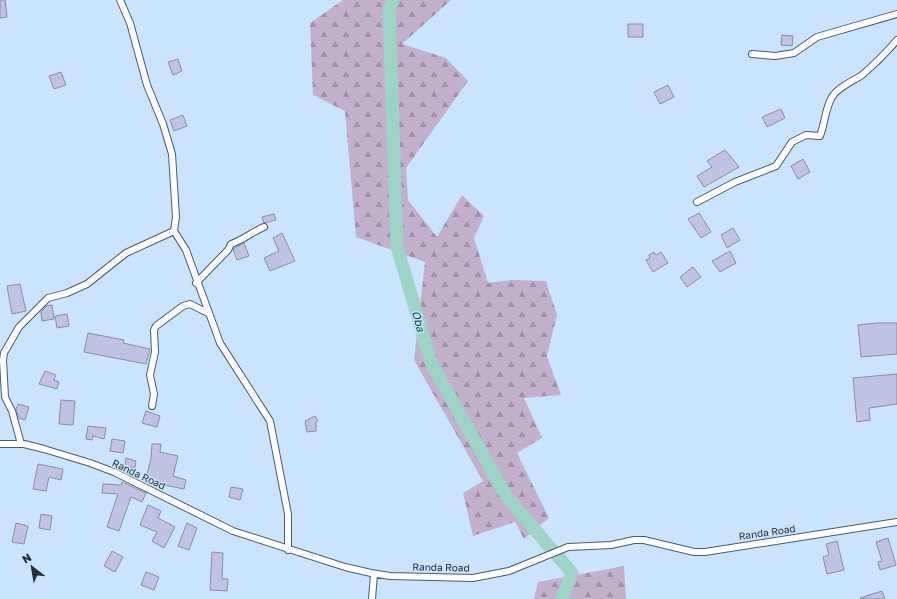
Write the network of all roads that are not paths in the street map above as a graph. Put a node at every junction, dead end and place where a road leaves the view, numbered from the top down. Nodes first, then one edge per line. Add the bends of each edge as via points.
1 (120, 0) edge
2 (897, 14) edge
3 (897, 40) edge
4 (752, 54) dead end
5 (697, 202) dead end
6 (264, 228) dead end
7 (174, 230) junction
8 (196, 283) junction
9 (208, 313) junction
10 (152, 406) dead end
11 (0, 444) edge
12 (21, 444) junction
13 (897, 522) edge
14 (288, 550) junction
15 (374, 574) junction
16 (372, 599) edge

1 - 7 street via 130,22 147,85 172,154 176,217
2 - 4 street via 817,37 794,52 775,56
3 - 5 street via 881,59 840,88 833,96 820,136 806,135 792,142 776,166 735,182
6 - 8 street via 231,244
7 - 8 street via 186,250
7 - 12 street via 126,253 87,284 48,298 19,327 4,353 3,360 5,397 12,411
8 - 9 street
9 - 10 street via 190,304 183,306 156,326 155,352 150,376 154,394
9 - 14 street via 223,348 270,421 288,514
11 - 12 street, Randa Road
12 - 14 street, Randa Road via 61,453 114,472 233,531
13 - 15 street, Randa Road via 705,552 644,540 568,547 509,571 473,578
14 - 15 street, Randa Road
15 - 16 street

